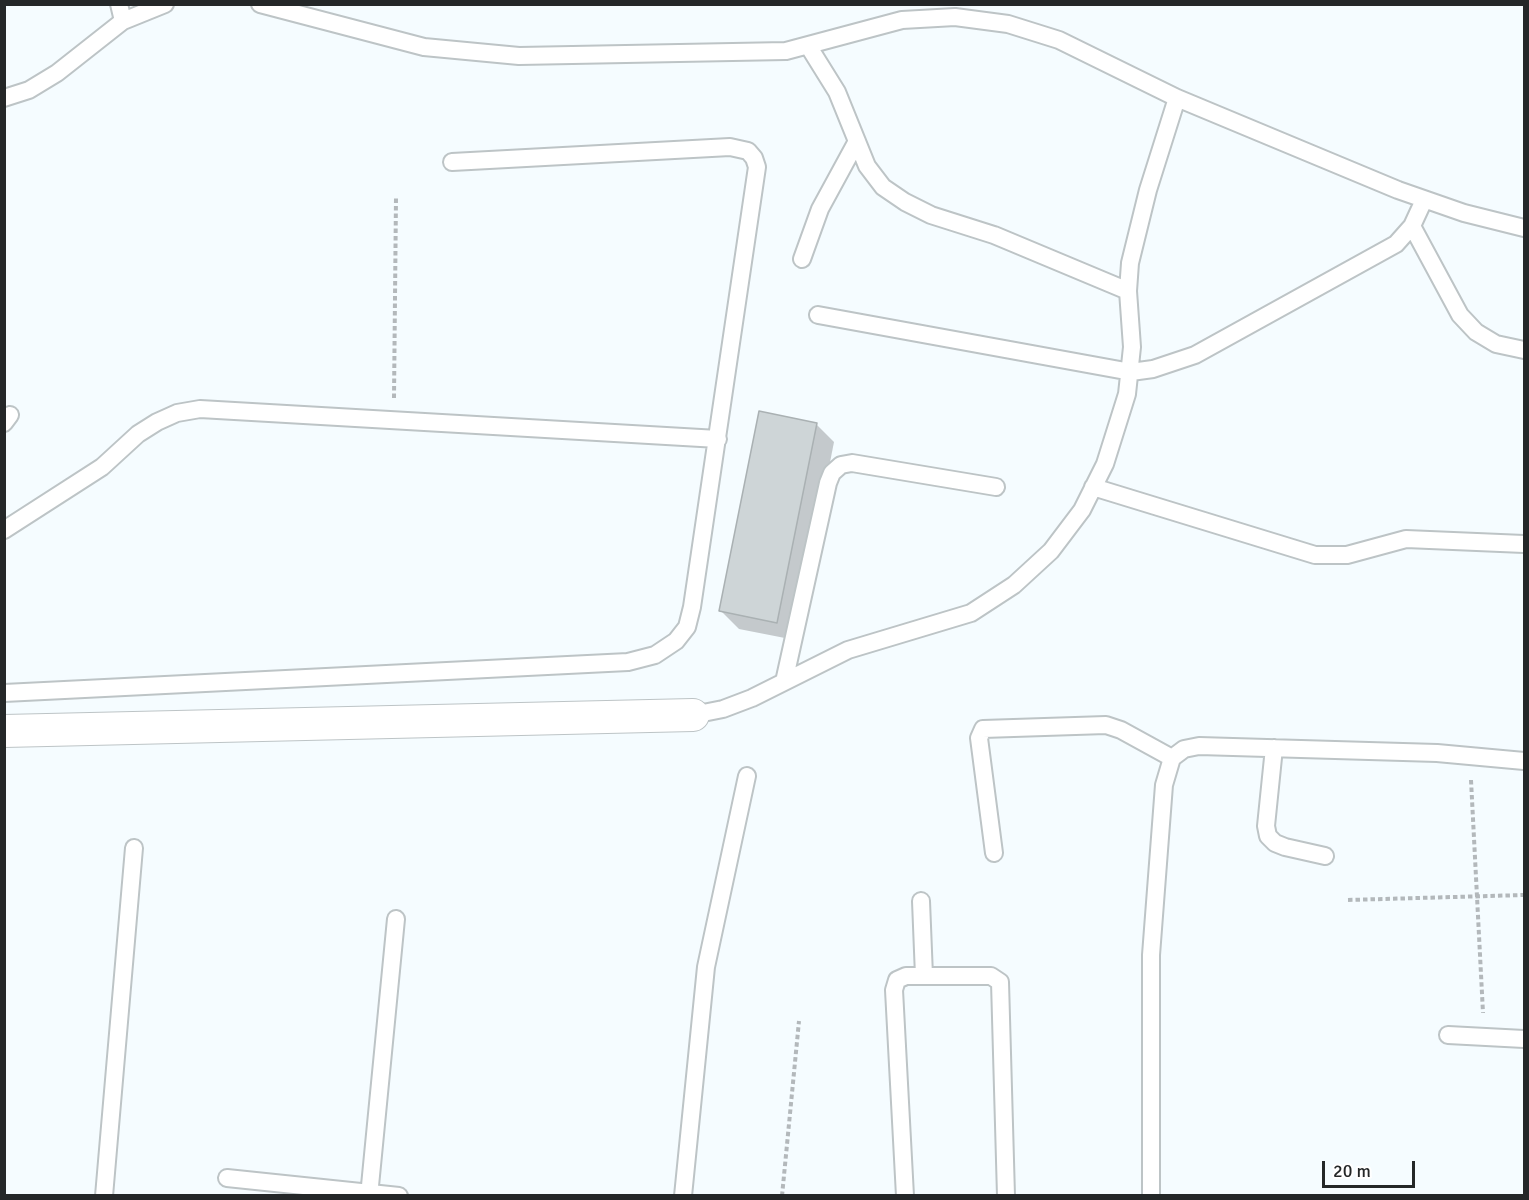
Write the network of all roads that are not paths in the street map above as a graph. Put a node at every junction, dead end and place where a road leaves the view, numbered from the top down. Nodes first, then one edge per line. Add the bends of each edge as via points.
1 (119, 4) edge
2 (165, 4) edge
3 (260, 4) edge
4 (123, 21) junction
5 (809, 47) junction
6 (4, 98) edge
7 (1177, 98) junction
8 (857, 141) junction
9 (452, 162) dead end
10 (1424, 200) junction
11 (1412, 226) junction
12 (1524, 228) edge
13 (802, 259) dead end
14 (1128, 291) junction
15 (818, 315) dead end
16 (1524, 350) edge
17 (1131, 372) junction
18 (718, 438) junction
19 (996, 487) dead end
20 (1093, 487) junction
21 (4, 530) edge
22 (1524, 543) edge
23 (784, 682) junction
24 (4, 693) edge
25 (693, 715) joint
26 (4, 731) edge
27 (1274, 748) junction
28 (1172, 758) junction
29 (1524, 761) edge
30 (747, 776) dead end
31 (134, 848) dead end
32 (994, 853) dead end
33 (1325, 856) dead end
34 (921, 901) dead end
35 (396, 919) dead end
36 (924, 976) junction
37 (1448, 1035) dead end
38 (1524, 1039) edge
39 (226, 1178) dead end
40 (369, 1194) edge
41 (104, 1196) edge
42 (399, 1196) edge
43 (682, 1196) edge
44 (905, 1196) edge
45 (1006, 1196) edge
46 (1151, 1196) edge

1 - 4 lane
2 - 4 lane
3 - 5 lane via 378,37 471,53 519,56 755,52
4 - 6 lane via 57,73 29,90
5 - 7 lane via 902,21 955,17 1008,24 1059,40
5 - 8 lane via 837,92
7 - 10 lane
7 - 14 lane via 1141,218
8 - 13 lane via 820,209
8 - 14 lane via 867,166 884,187 905,202
9 - 18 lane via 730,147 748,151 757,167
10 - 11 lane
10 - 12 lane
11 - 16 lane via 1460,315 1476,332 1496,344
11 - 17 lane via 1396,244 1205,350 1174,364
14 - 17 lane
15 - 17 lane
17 - 20 lane via 1105,464
18 - 21 lane via 200,409 157,422 102,467
18 - 24 lane via 687,627 676,641 655,655 628,662
19 - 23 lane via 852,463 841,465 832,473
20 - 22 lane via 1314,555 1347,555 1406,539
20 - 23 lane via 1082,510 1051,551 1014,585 971,613 848,650
23 - 25 lane via 723,709
25 - 26 street
27 - 28 lane via 1198,746 1184,749
27 - 29 lane
27 - 33 lane via 1268,836 1285,847
28 - 32 lane via 1106,725 984,729 979,738
28 - 46 lane via 1163,796 1151,955
30 - 43 lane via 706,967
31 - 41 lane
34 - 36 lane
35 - 40 lane
36 - 44 lane via 901,977 894,990
36 - 45 lane via 991,976 1000,982
37 - 38 lane
39 - 40 lane
40 - 42 lane

